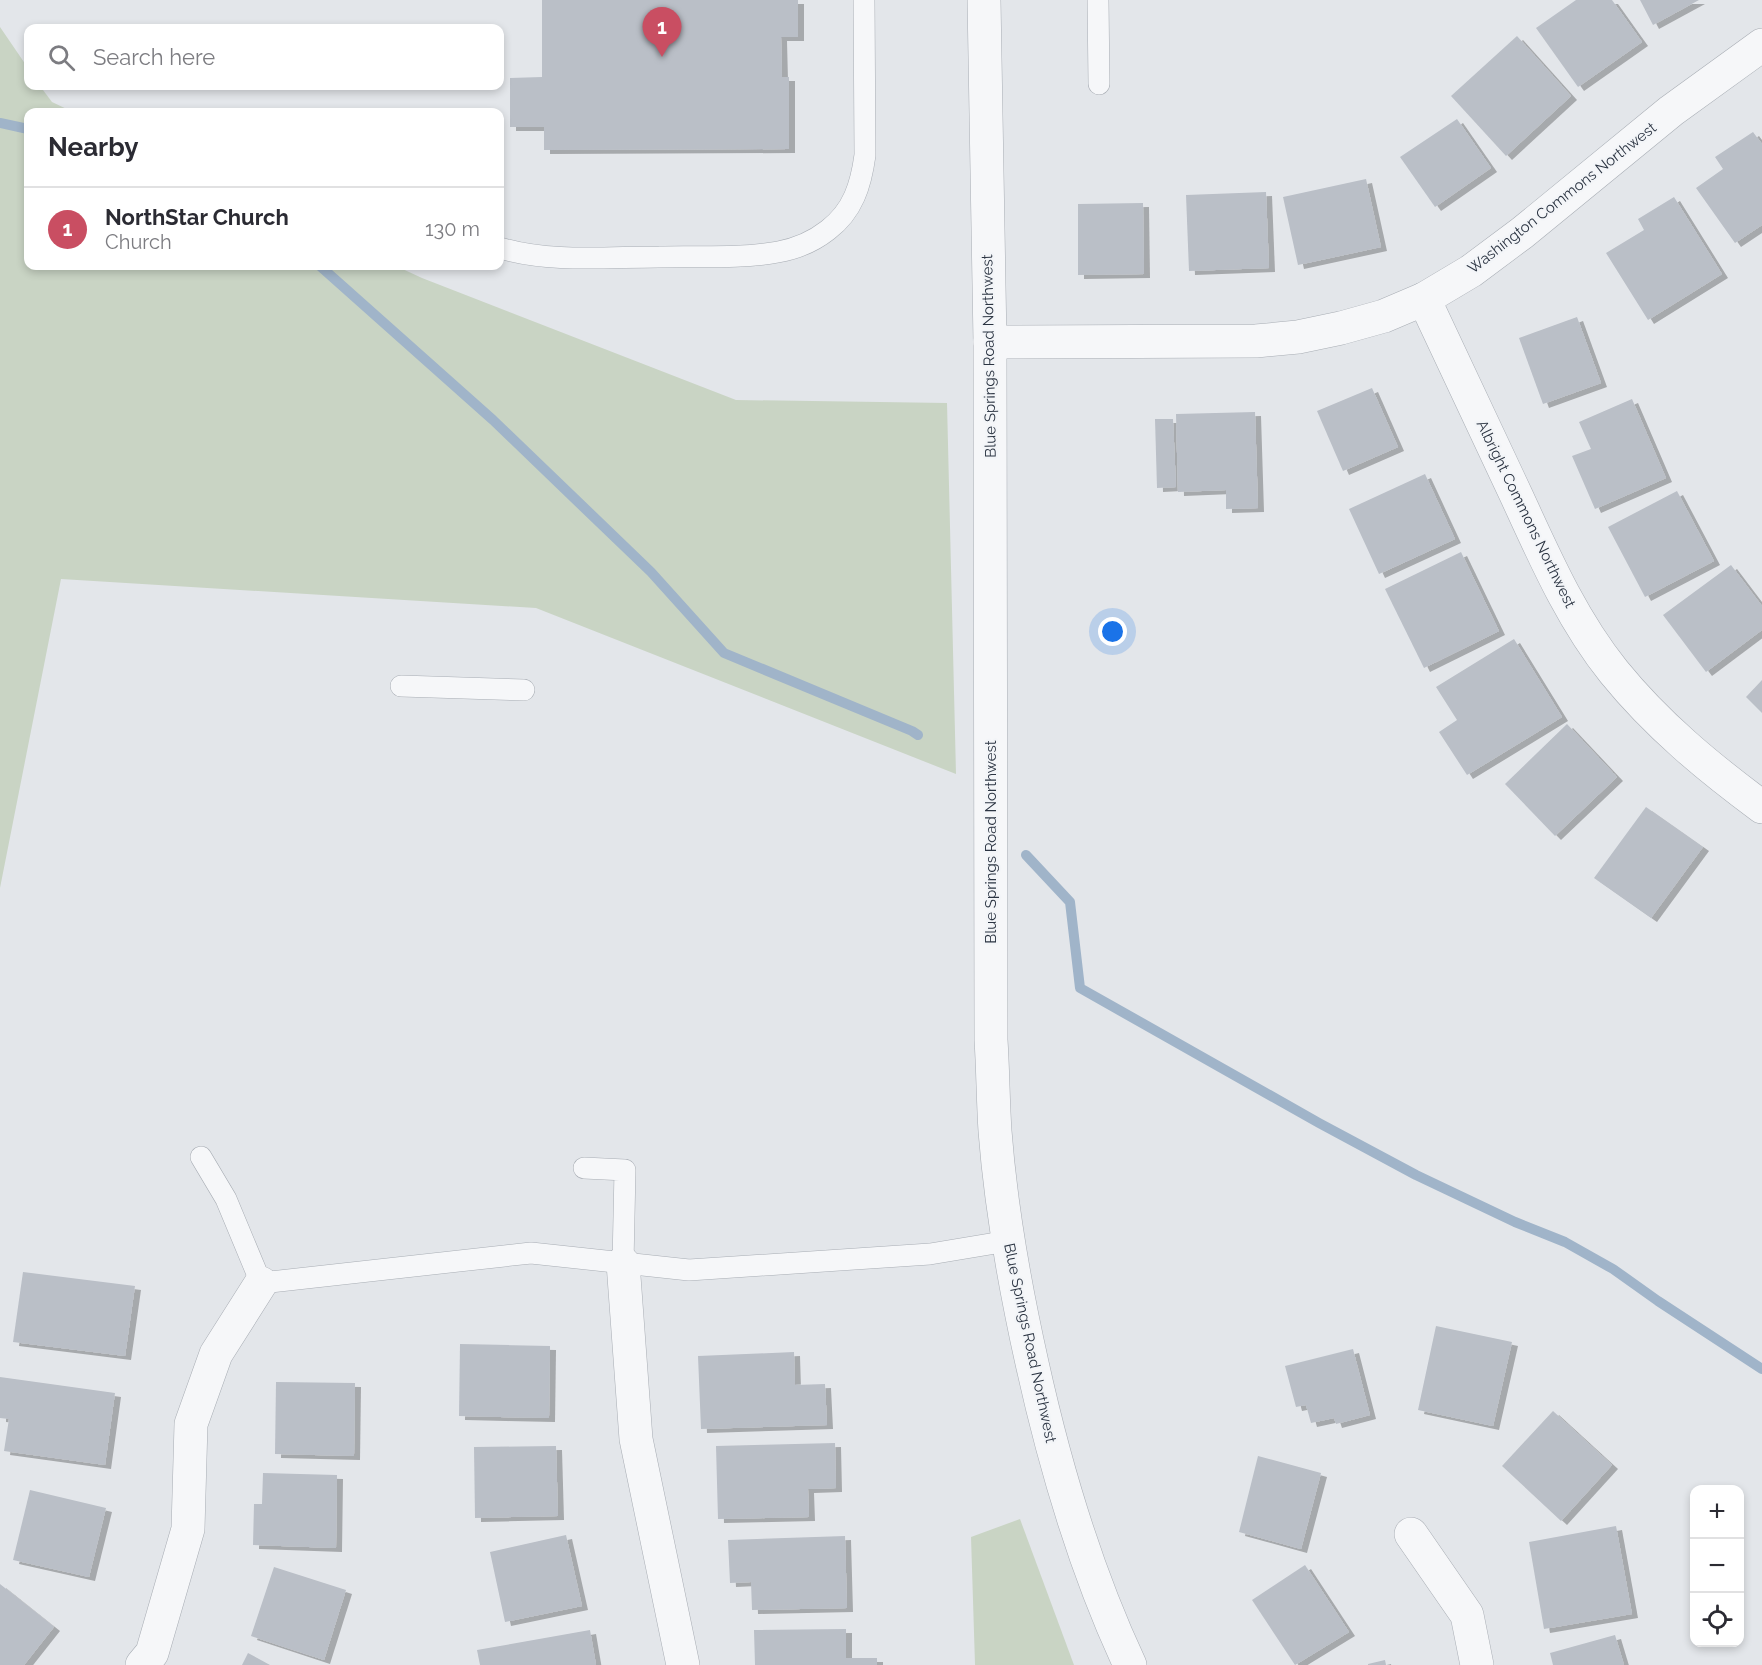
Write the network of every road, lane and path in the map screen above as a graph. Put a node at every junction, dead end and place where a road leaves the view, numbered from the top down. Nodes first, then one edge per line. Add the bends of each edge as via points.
1 (864, 0) edge
2 (984, 0) edge
3 (1098, 0) edge
4 (1762, 45) edge
5 (1099, 84) dead end
6 (504, 249) edge
7 (1424, 299) junction
8 (990, 342) junction
9 (401, 686) dead end
10 (524, 690) dead end
11 (1762, 807) edge
12 (201, 1157) dead end
13 (584, 1168) dead end
14 (1008, 1241) junction
15 (623, 1263) junction
16 (261, 1283) junction
17 (1411, 1534) dead end
18 (142, 1665) edge
19 (683, 1665) edge
20 (1130, 1665) edge
21 (1478, 1665) edge

1 - 6 lane via 862,175 856,197 827,231 780,252 748,256 559,257
2 - 8 street, Blue Springs Road Northwest
3 - 5 lane
4 - 7 street, Washington Commons Northwest via 1671,111 1514,240 1471,272
7 - 8 street, Washington Commons Northwest via 1341,328 1256,341
7 - 11 street, Albright Commons Northwest via 1554,577 1582,625 1614,672 1658,721 1711,769
8 - 14 street, Blue Springs Road Northwest via 991,1040 995,1131
9 - 10 lane
12 - 16 lane via 226,1199
13 - 15 lane via 625,1170
14 - 15 lane via 930,1254 689,1270
14 - 20 street, Blue Springs Road Northwest via 1026,1337 1062,1482 1088,1564
15 - 16 lane via 531,1253
15 - 19 street via 636,1439
16 - 18 street via 216,1354 191,1424 188,1529 152,1653
17 - 21 street via 1467,1615

